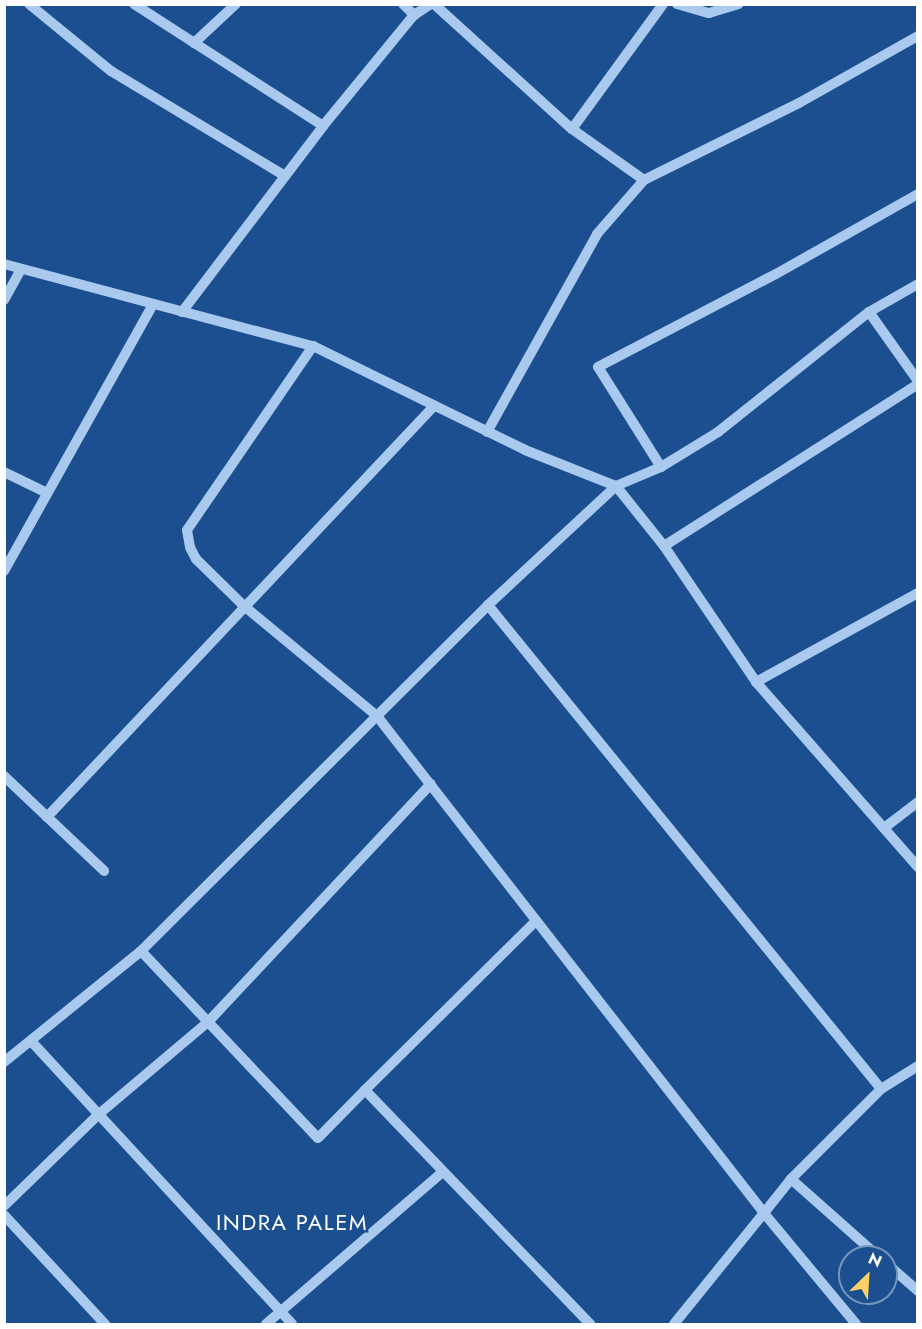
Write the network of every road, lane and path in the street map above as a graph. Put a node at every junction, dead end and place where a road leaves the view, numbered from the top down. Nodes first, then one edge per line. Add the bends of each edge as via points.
1 (29, 4) edge
2 (134, 4) edge
3 (236, 4) edge
4 (403, 4) edge
5 (432, 4) edge
6 (663, 4) edge
7 (677, 4) edge
8 (739, 4) edge
9 (414, 15) junction
10 (918, 36) edge
11 (194, 42) junction
12 (323, 126) junction
13 (572, 129) junction
14 (285, 176) junction
15 (644, 180) junction
16 (918, 194) edge
17 (4, 264) edge
18 (21, 269) junction
19 (918, 284) edge
20 (4, 300) edge
21 (153, 304) junction
22 (182, 312) junction
23 (869, 312) junction
24 (313, 346) junction
25 (918, 383) edge
26 (434, 406) junction
27 (487, 432) junction
28 (661, 467) junction
29 (4, 471) edge
30 (616, 486) junction
31 (47, 493) junction
32 (664, 546) junction
33 (4, 571) edge
34 (918, 593) edge
35 (488, 605) junction
36 (244, 606) junction
37 (756, 682) junction
38 (377, 716) junction
39 (4, 776) edge
40 (431, 784) junction
41 (918, 802) edge
42 (47, 817) junction
43 (884, 828) junction
44 (918, 867) edge
45 (104, 872) dead end
46 (536, 921) junction
47 (141, 951) junction
48 (208, 1022) junction
49 (31, 1041) junction
50 (4, 1062) edge
51 (918, 1066) edge
52 (881, 1089) junction
53 (365, 1090) junction
54 (99, 1114) junction
55 (443, 1172) junction
56 (791, 1179) junction
57 (4, 1206) edge
58 (764, 1213) junction
59 (4, 1215) edge
60 (865, 1245) edge
61 (898, 1274) edge
62 (918, 1291) edge
63 (280, 1313) junction
64 (105, 1324) edge
65 (266, 1324) edge
66 (292, 1324) edge
67 (590, 1324) edge
68 (674, 1324) edge
69 (856, 1324) edge

1 - 14 street via 111,71
2 - 11 street
3 - 11 street
4 - 9 street
5 - 9 street
5 - 13 street
6 - 13 street
7 - 8 street via 709,13
9 - 12 street
10 - 15 street via 799,103
11 - 12 street
12 - 14 street
13 - 15 street
14 - 22 street
15 - 27 street via 597,234
16 - 28 street via 777,274 598,367
17 - 18 street
18 - 20 street
18 - 21 street
19 - 23 street
21 - 22 street
21 - 31 street
22 - 24 street
23 - 25 street
23 - 28 street via 718,432
24 - 26 street
24 - 36 street via 188,530 196,559
25 - 32 street
26 - 27 street
26 - 36 street
27 - 30 street
28 - 30 street
29 - 31 street
30 - 32 street
30 - 35 street
31 - 33 street
32 - 37 street
34 - 37 street
35 - 38 street
35 - 52 street
36 - 38 street
36 - 42 street
37 - 43 street
38 - 40 street
38 - 47 street
39 - 42 street
40 - 46 street
40 - 48 street
41 - 43 street
42 - 45 street
43 - 44 street
46 - 53 street
46 - 58 street
47 - 48 street
47 - 49 street
48 - 53 street via 318,1138
48 - 54 street
49 - 50 street
49 - 54 street
51 - 52 street
52 - 56 street
53 - 55 street
54 - 57 street
54 - 63 street
55 - 63 street
55 - 67 street
56 - 58 street
56 - 60 street
58 - 68 street
58 - 69 street
59 - 64 street
61 - 62 street
63 - 65 street
63 - 66 street

